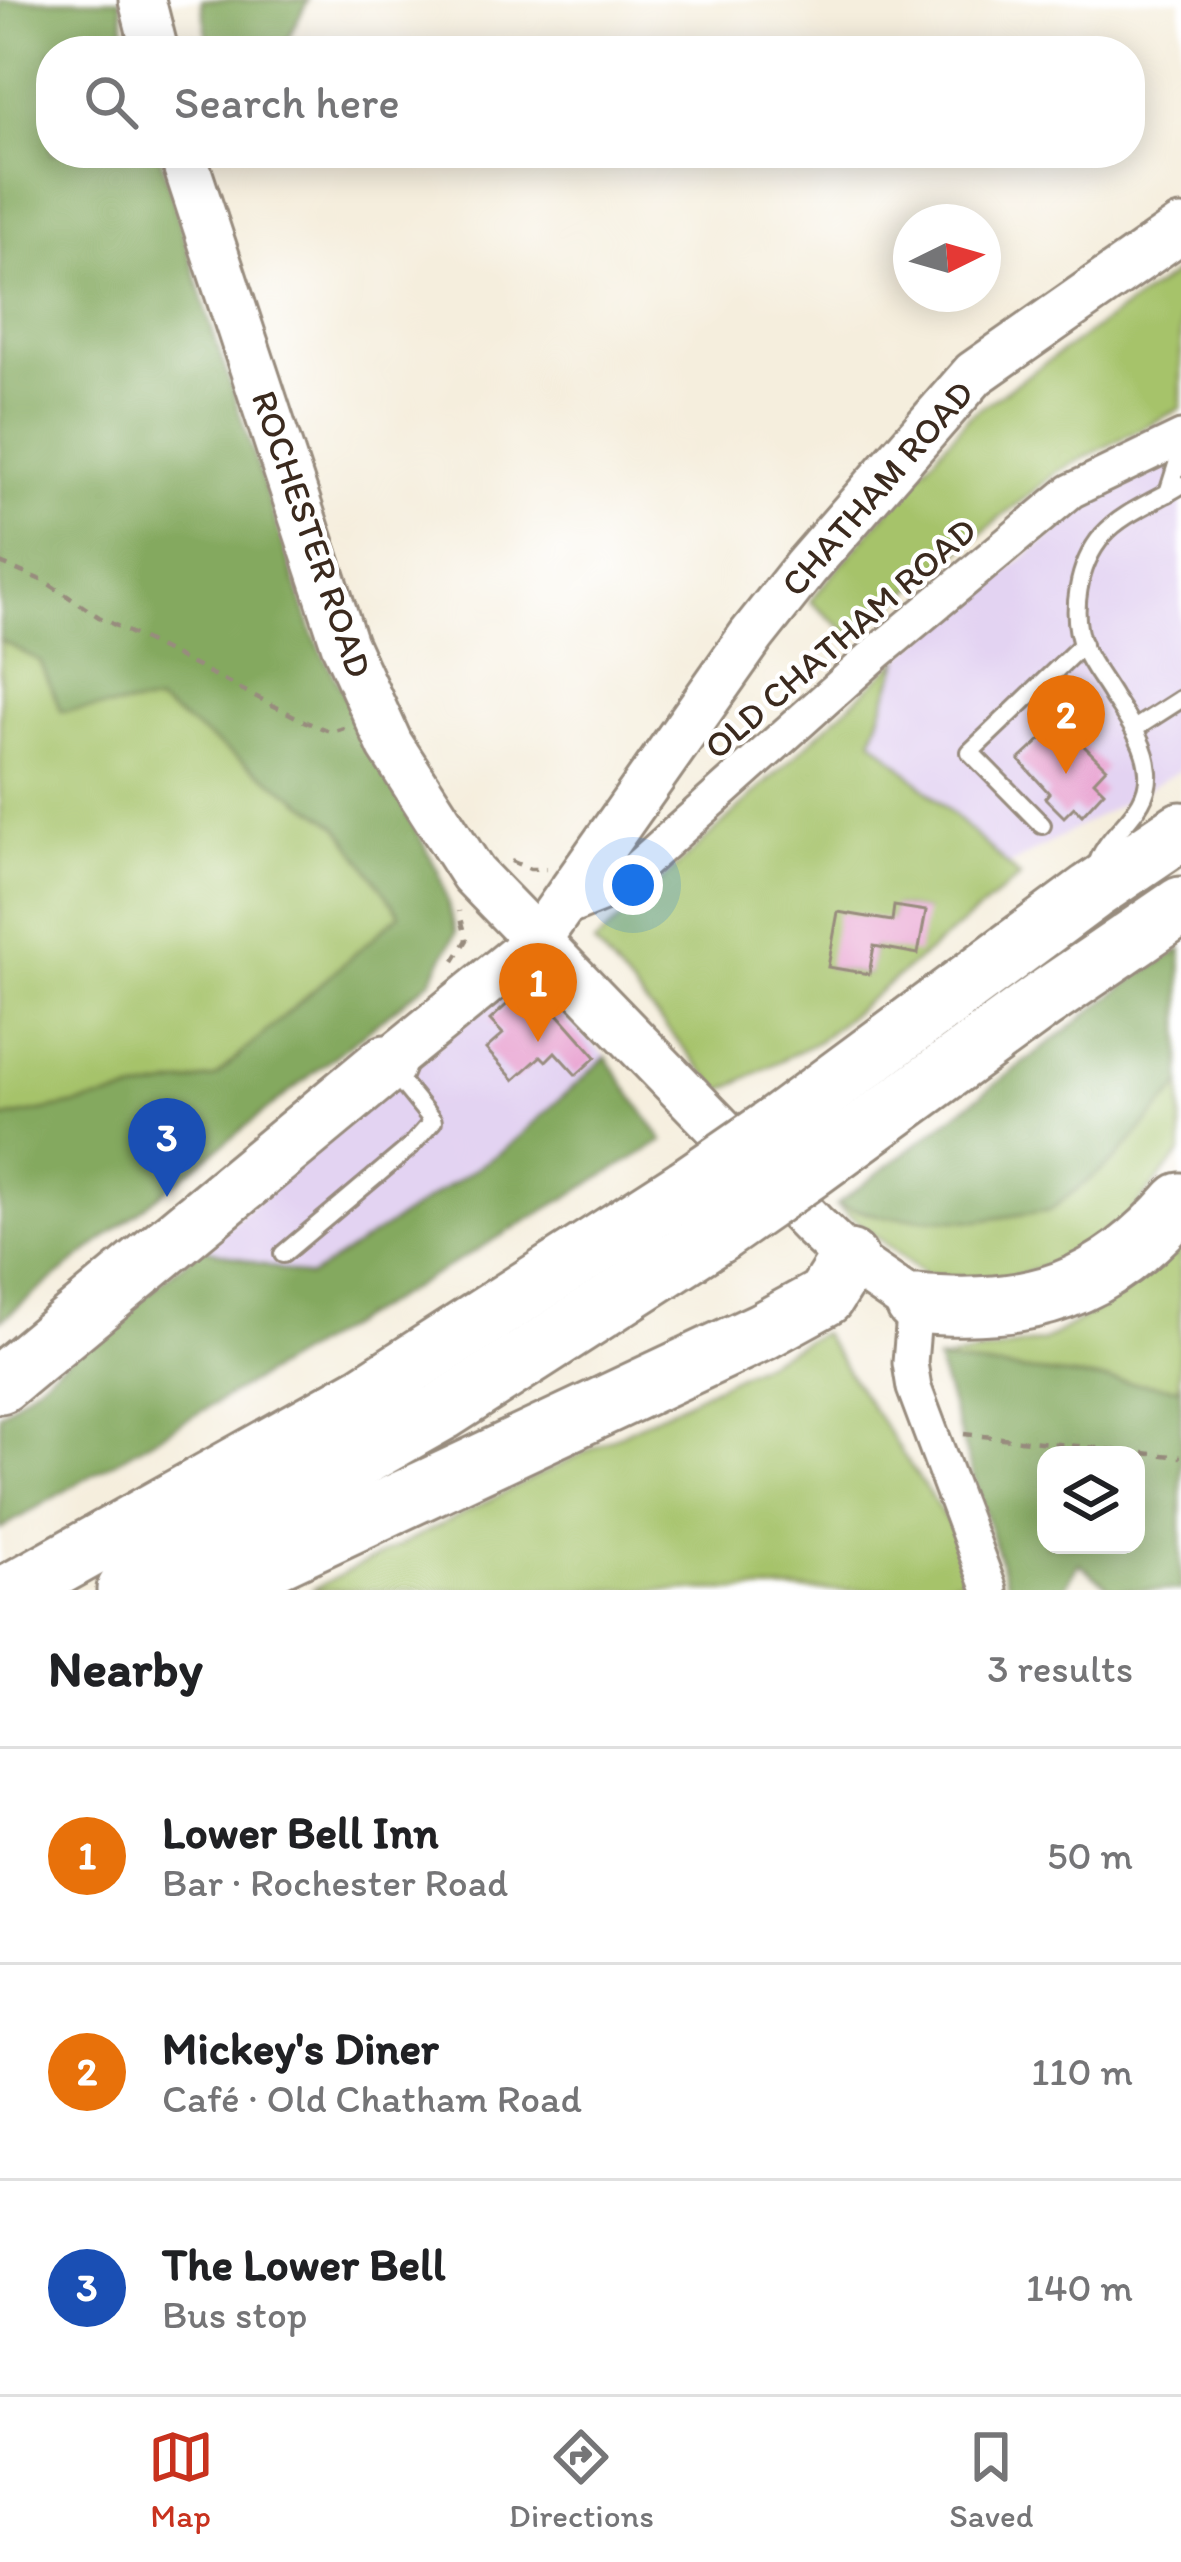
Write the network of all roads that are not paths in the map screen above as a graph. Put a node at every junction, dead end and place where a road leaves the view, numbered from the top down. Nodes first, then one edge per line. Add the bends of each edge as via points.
1 (142, 0) edge
2 (151, 36) edge
3 (187, 168) edge
4 (1181, 229) edge
5 (1181, 438) edge
6 (1181, 452) edge
7 (1175, 489) edge
8 (1082, 644) junction
9 (1181, 699) edge
10 (1134, 729) junction
11 (1042, 825) dead end
12 (1181, 831) edge
13 (1091, 892) junction
14 (1181, 906) edge
15 (548, 927) junction
16 (386, 1064) junction
17 (790, 1150) junction
18 (1181, 1202) edge
19 (703, 1211) junction
20 (284, 1254) dead end
21 (849, 1259) junction
22 (915, 1304) junction
23 (0, 1384) edge
24 (15, 1590) edge
25 (126, 1590) edge
26 (211, 1590) edge
27 (990, 1590) edge

1 - 2 street
3 - 15 street, ROCHESTER ROAD via 344,644 390,745 473,874
4 - 15 street, CHATHAM ROAD via 974,374 806,567 671,745
5 - 15 street, OLD CHATHAM ROAD via 1071,491 611,891
6 - 7 lane
7 - 8 lane via 1118,522 1084,565
8 - 10 lane
8 - 11 lane via 970,752
9 - 10 lane
10 - 13 lane via 1149,776 1145,793 1099,856
12 - 13 highway
13 - 17 highway
14 - 17 highway via 1042,1001
15 - 16 street, CHATHAM ROAD
15 - 21 street, ROCHESTER ROAD via 690,1097
16 - 20 lane via 433,1121
16 - 23 highway
17 - 19 highway, bridge
18 - 22 highway via 1116,1264 1051,1297 966,1308
19 - 24 highway
19 - 25 highway via 443,1411
21 - 22 street, ROCHESTER ROAD
21 - 26 highway via 825,1297 763,1331
22 - 27 street via 910,1364

